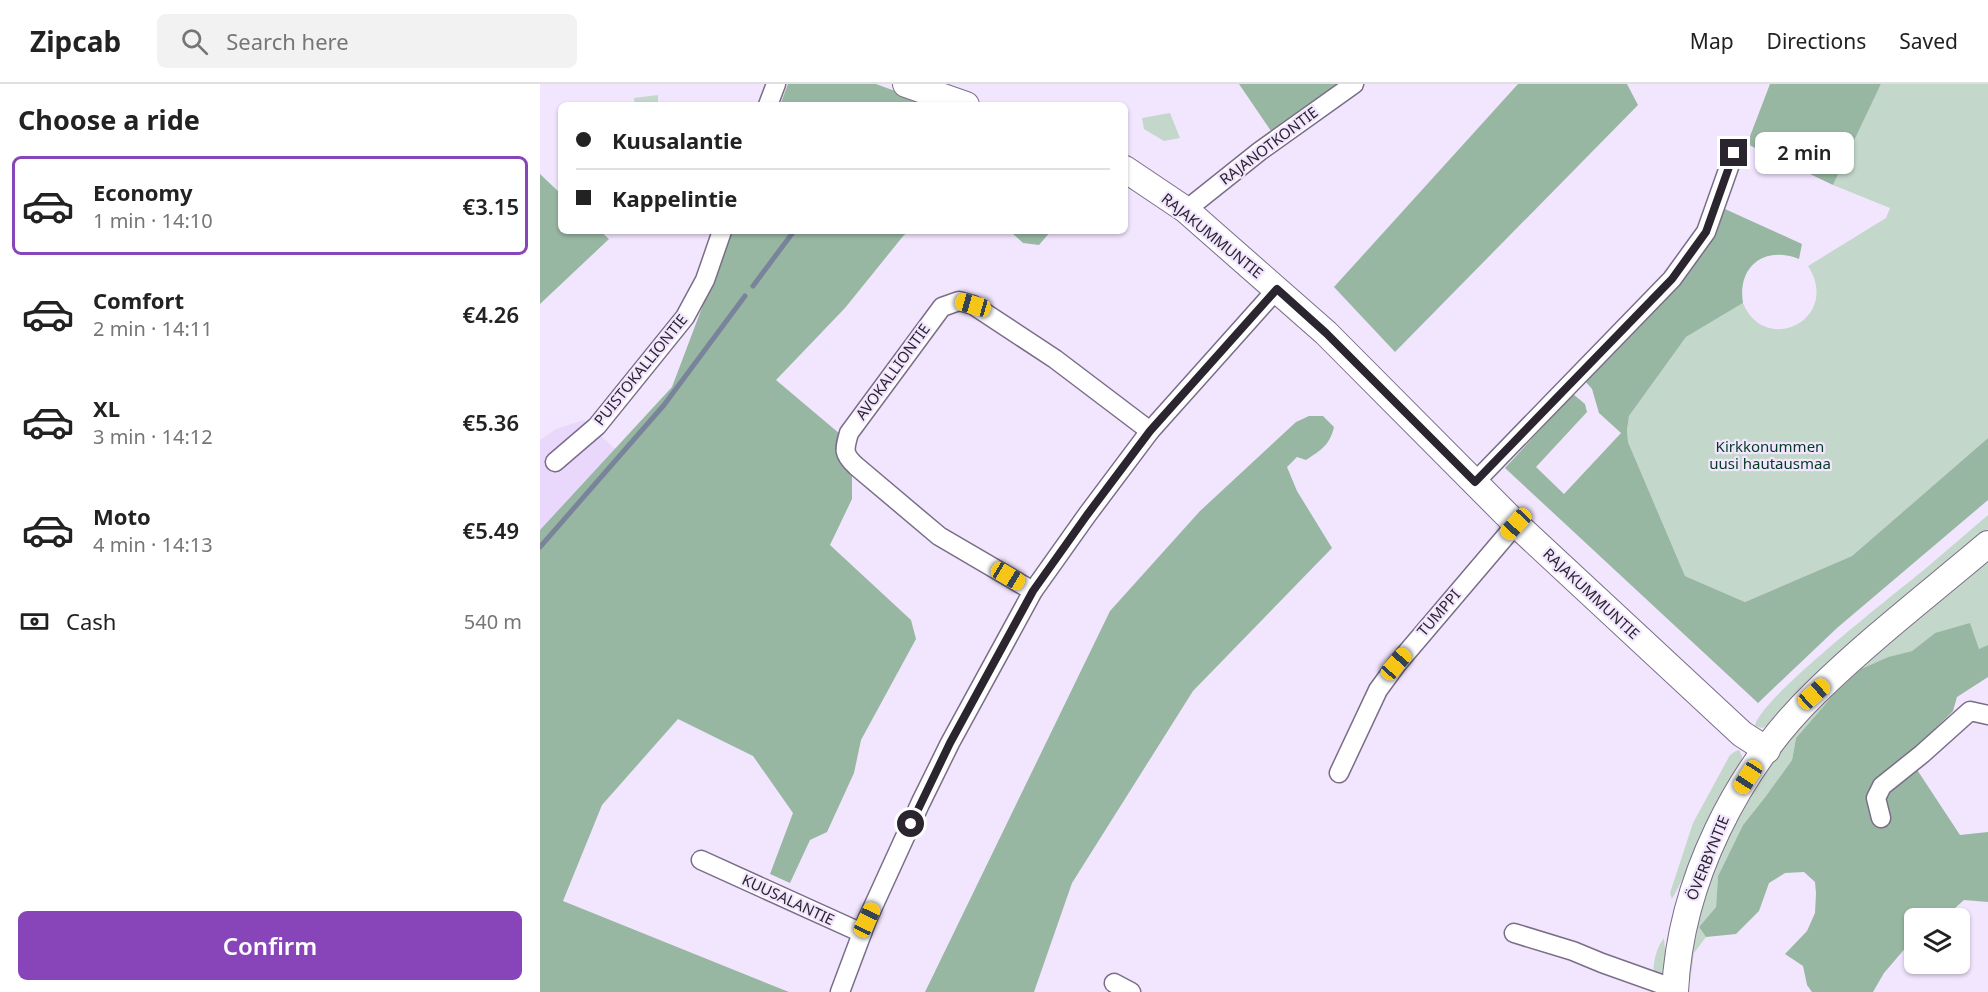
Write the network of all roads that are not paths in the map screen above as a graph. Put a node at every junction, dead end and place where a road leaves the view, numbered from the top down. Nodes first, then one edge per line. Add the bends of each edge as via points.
1 (776, 84) edge
2 (906, 84) edge
3 (1354, 84) edge
4 (769, 102) edge
5 (957, 102) edge
6 (1734, 153) dead end
7 (1128, 171) edge
8 (1186, 210) junction
9 (721, 234) edge
10 (1277, 289) junction
11 (1150, 431) junction
12 (555, 462) dead end
13 (1475, 482) junction
14 (1516, 524) junction
15 (1988, 544) edge
16 (1033, 591) junction
17 (1988, 715) edge
18 (1767, 750) junction
19 (1339, 773) dead end
20 (1881, 818) dead end
21 (701, 860) dead end
22 (862, 933) junction
23 (1514, 933) dead end
24 (1114, 983) dead end
25 (1675, 990) edge
26 (840, 992) edge
27 (1131, 992) edge

1 - 4 street
2 - 5 street
3 - 8 street, RAJANOTKONTIE
6 - 13 street via 1706,232 1672,279
7 - 8 street, RAJAKUMMUNTIE
8 - 10 street, RAJAKUMMUNTIE
9 - 12 street, PUISTOKALLIONTIE via 705,280 685,317 597,426
10 - 11 street
10 - 13 street, RAJAKUMMUNTIE
11 - 16 street
11 - 16 street, AVOKALLIONTIE via 1055,359 973,305 959,301 942,307 849,433 846,457 856,466 939,536
13 - 14 street, RAJAKUMMUNTIE
14 - 18 street, RAJAKUMMUNTIE via 1742,734
14 - 19 street, TUMPPI via 1396,664 1378,690
15 - 18 street, ÖVERBYNTIE via 1814,694
16 - 22 street via 950,743
17 - 20 street via 1970,711 1882,786 1876,798
18 - 25 street, ÖVERBYNTIE via 1727,810 1696,881
21 - 22 street, KUUSALANTIE
22 - 26 street
23 - 25 street via 1574,951
24 - 27 street

